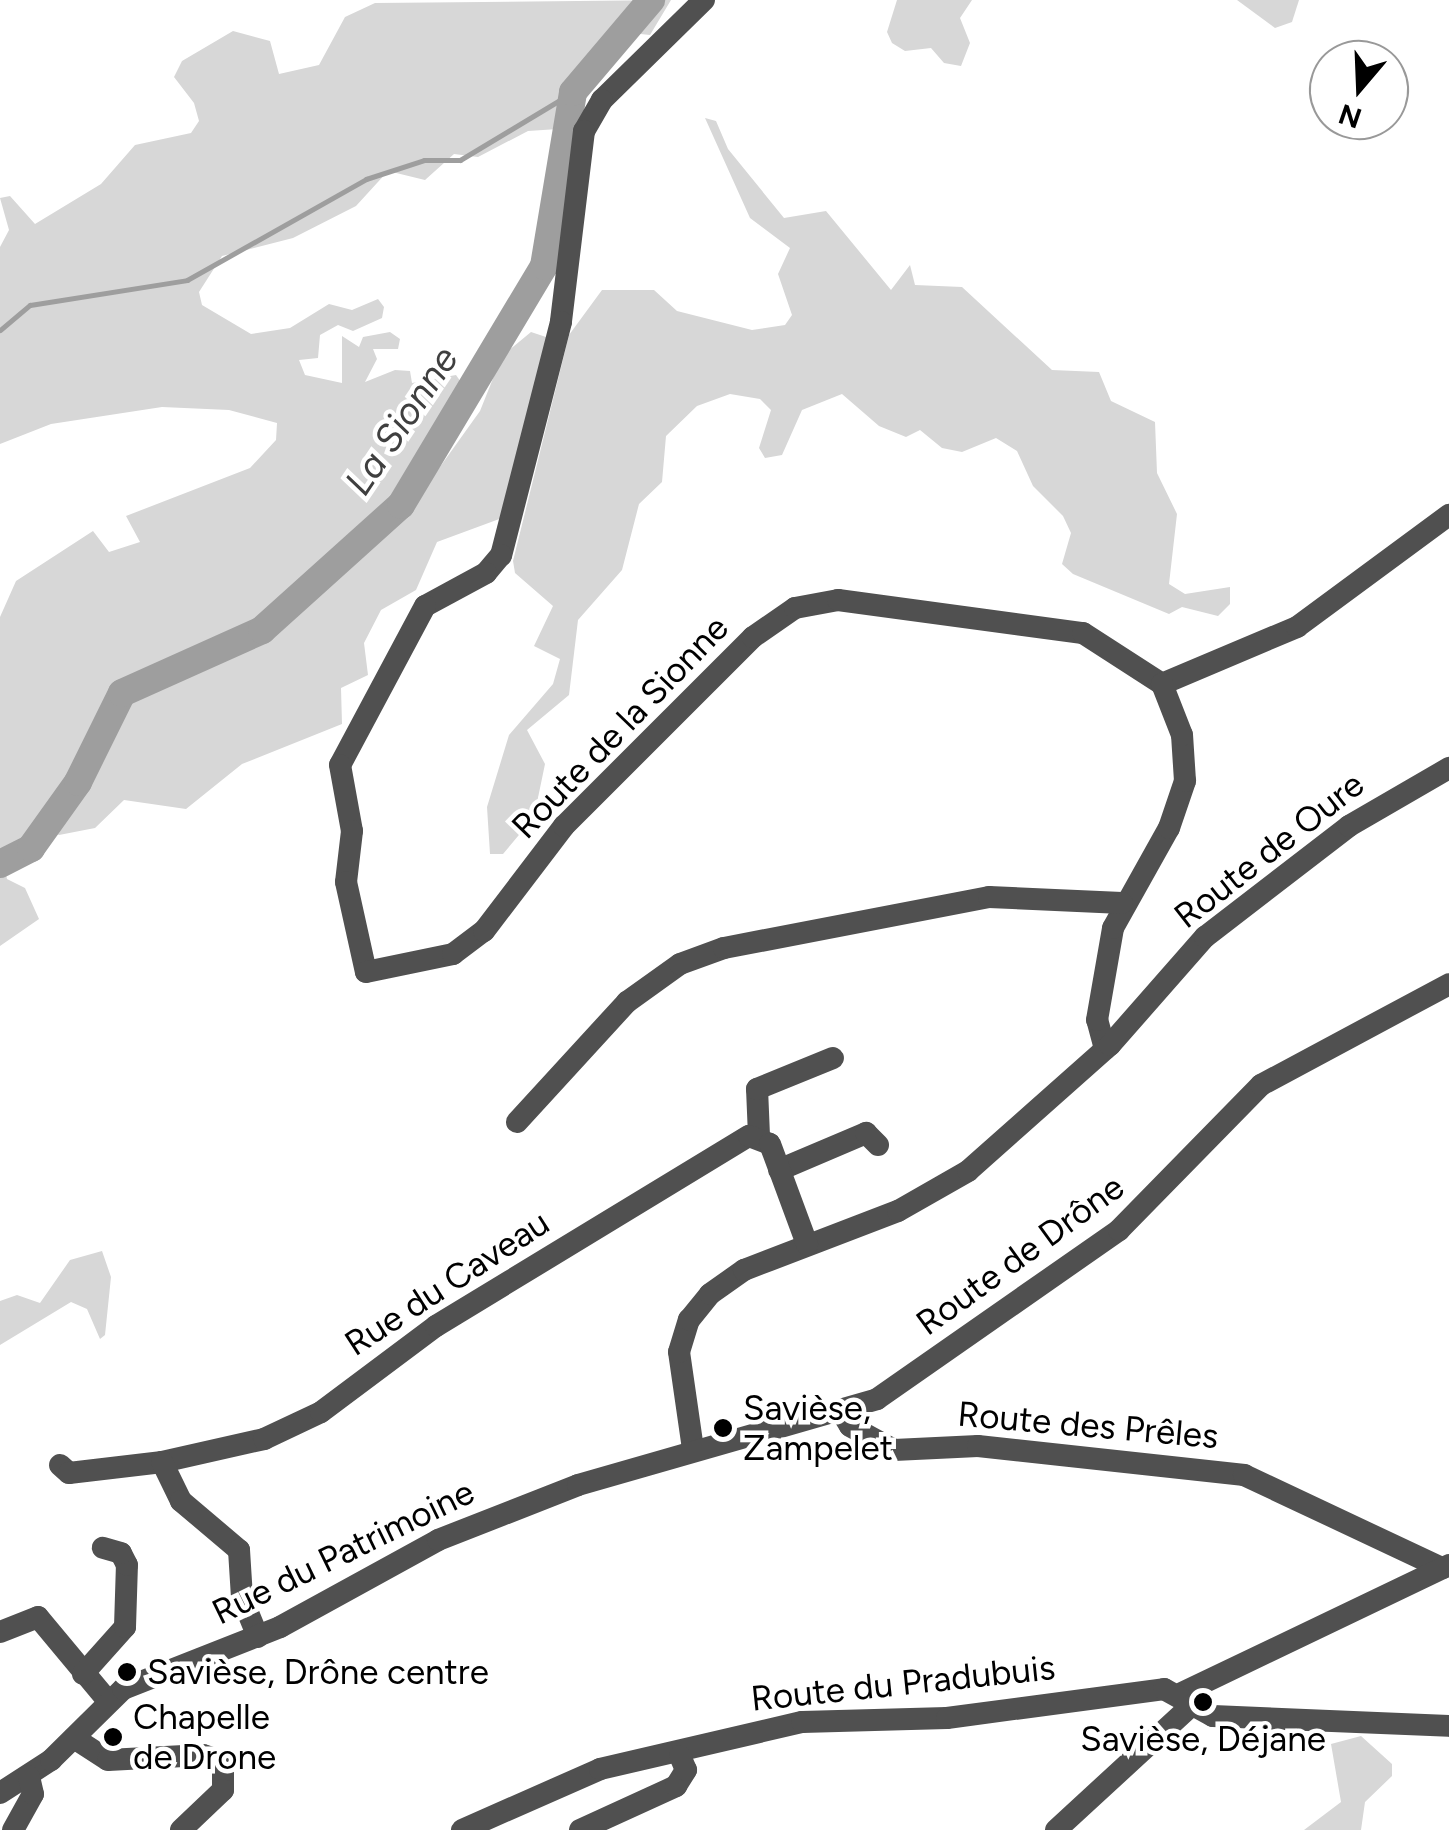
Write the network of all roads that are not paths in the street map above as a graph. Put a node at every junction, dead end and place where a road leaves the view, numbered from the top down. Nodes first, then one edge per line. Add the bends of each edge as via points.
1 (704, 0) edge
2 (1449, 514) edge
3 (1162, 684) junction
4 (1449, 768) edge
5 (1122, 903) junction
6 (1449, 984) edge
7 (1106, 1049) junction
8 (833, 1058) dead end
9 (517, 1122) dead end
10 (759, 1136) junction
11 (878, 1145) dead end
12 (779, 1170) junction
13 (807, 1244) junction
14 (841, 1411) junction
15 (693, 1449) junction
16 (162, 1462) junction
17 (60, 1465) dead end
18 (103, 1548) dead end
19 (1445, 1566) edge
20 (0, 1632) edge
21 (258, 1638) junction
22 (83, 1674) junction
23 (1187, 1699) junction
24 (108, 1702) junction
25 (1449, 1726) edge
26 (74, 1738) junction
27 (680, 1756) junction
28 (29, 1776) junction
29 (0, 1793) edge
30 (13, 1830) edge
31 (181, 1830) edge
32 (462, 1830) edge
33 (580, 1830) edge
34 (1056, 1830) edge

1 - 3 street, Route de la Sionne via 602,100 584,131 562,322 501,555 486,573 425,606 340,766 352,831 346,882 360,919 361,967 376,972 442,958 484,932 564,826 753,637 795,608 838,600 1084,633
2 - 3 street via 1297,627
3 - 5 street via 1183,742 1182,798
4 - 7 street, Route de Oure via 1349,826 1205,938
5 - 7 street via 1101,980 1096,1036
5 - 9 street via 989,897 724,948 680,964 627,1002
6 - 14 street, Route de Drône via 1261,1085 1119,1230 914,1376
7 - 13 street, Route de Oure via 959,1176 891,1214
8 - 10 street via 758,1089
10 - 12 street
10 - 16 street, Rue du Caveau via 436,1326 322,1412 264,1438
11 - 12 street via 866,1132
12 - 13 street
13 - 15 street, Route de Oure via 734,1276 689,1320 679,1352
14 - 15 street, Route de Drône
14 - 19 street, Route des Prêles via 850,1426 894,1450 978,1446 1244,1475
15 - 21 street, Rue du Patrimoine via 438,1540
16 - 17 street, Rue du Caveau via 69,1473
16 - 21 street via 177,1496 239,1550 242,1598
18 - 22 street via 121,1552 126,1565 125,1627
19 - 23 street
20 - 22 street via 38,1616
21 - 24 street, Rue du Patrimoine via 152,1673
22 - 24 street
23 - 25 street via 1213,1716
23 - 27 street, Route du Pradubuis via 1158,1689 948,1718 802,1722
23 - 34 street
24 - 26 street, Rue du Patrimoine
26 - 28 street, Rue du Patrimoine
26 - 31 street via 102,1759 203,1755 223,1762 223,1790
27 - 32 street, Route du Pradubuis via 588,1773
27 - 33 street via 686,1770 676,1786
28 - 29 street, Rue du Patrimoine
28 - 30 street via 34,1794

